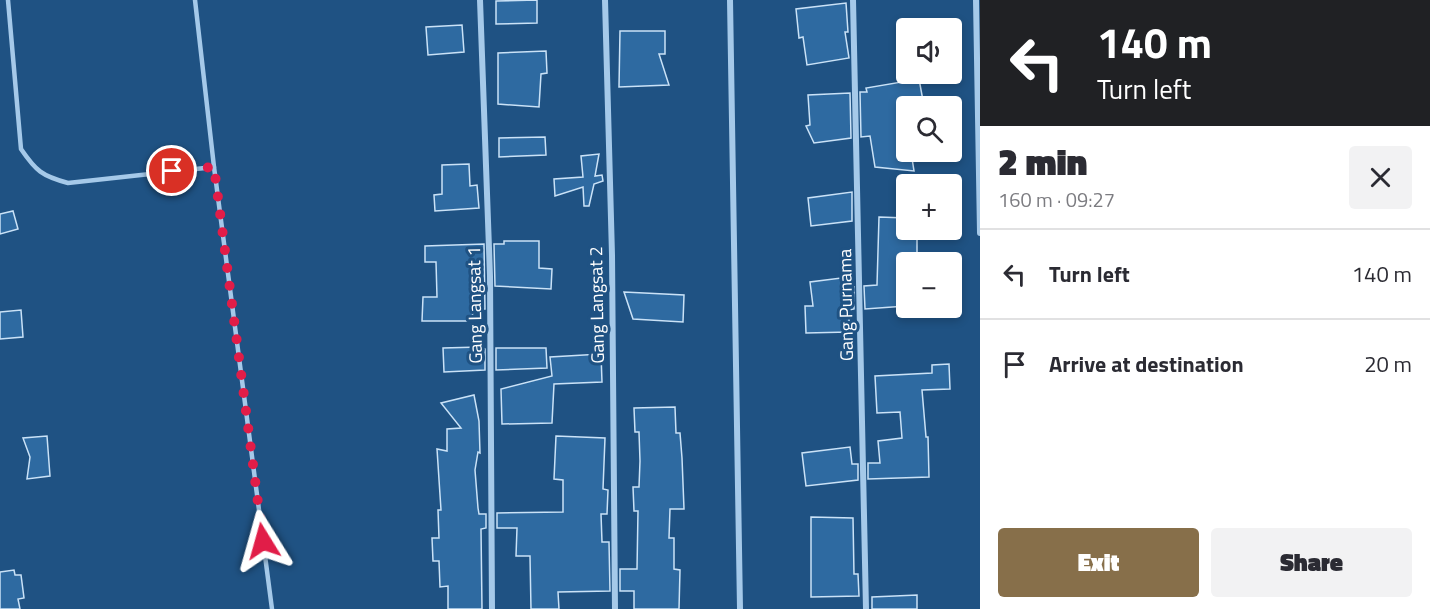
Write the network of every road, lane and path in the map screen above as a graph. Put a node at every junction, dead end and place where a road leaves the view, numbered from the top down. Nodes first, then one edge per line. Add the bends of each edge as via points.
1 (8, 0) edge
2 (195, 0) edge
3 (480, 0) edge
4 (605, 0) edge
5 (730, 0) edge
6 (853, 0) edge
7 (976, 0) edge
8 (214, 167) junction
9 (980, 233) edge
10 (272, 609) edge
11 (492, 609) edge
12 (615, 609) edge
13 (740, 609) edge
14 (866, 609) edge

1 - 8 lane via 21,149 45,177 68,183
2 - 8 lane
3 - 11 street, Gang Langsat 1 via 490,276
4 - 12 street, Gang Langsat 2
5 - 13 street
6 - 14 street, Gang Purnama
7 - 9 street
8 - 10 lane

